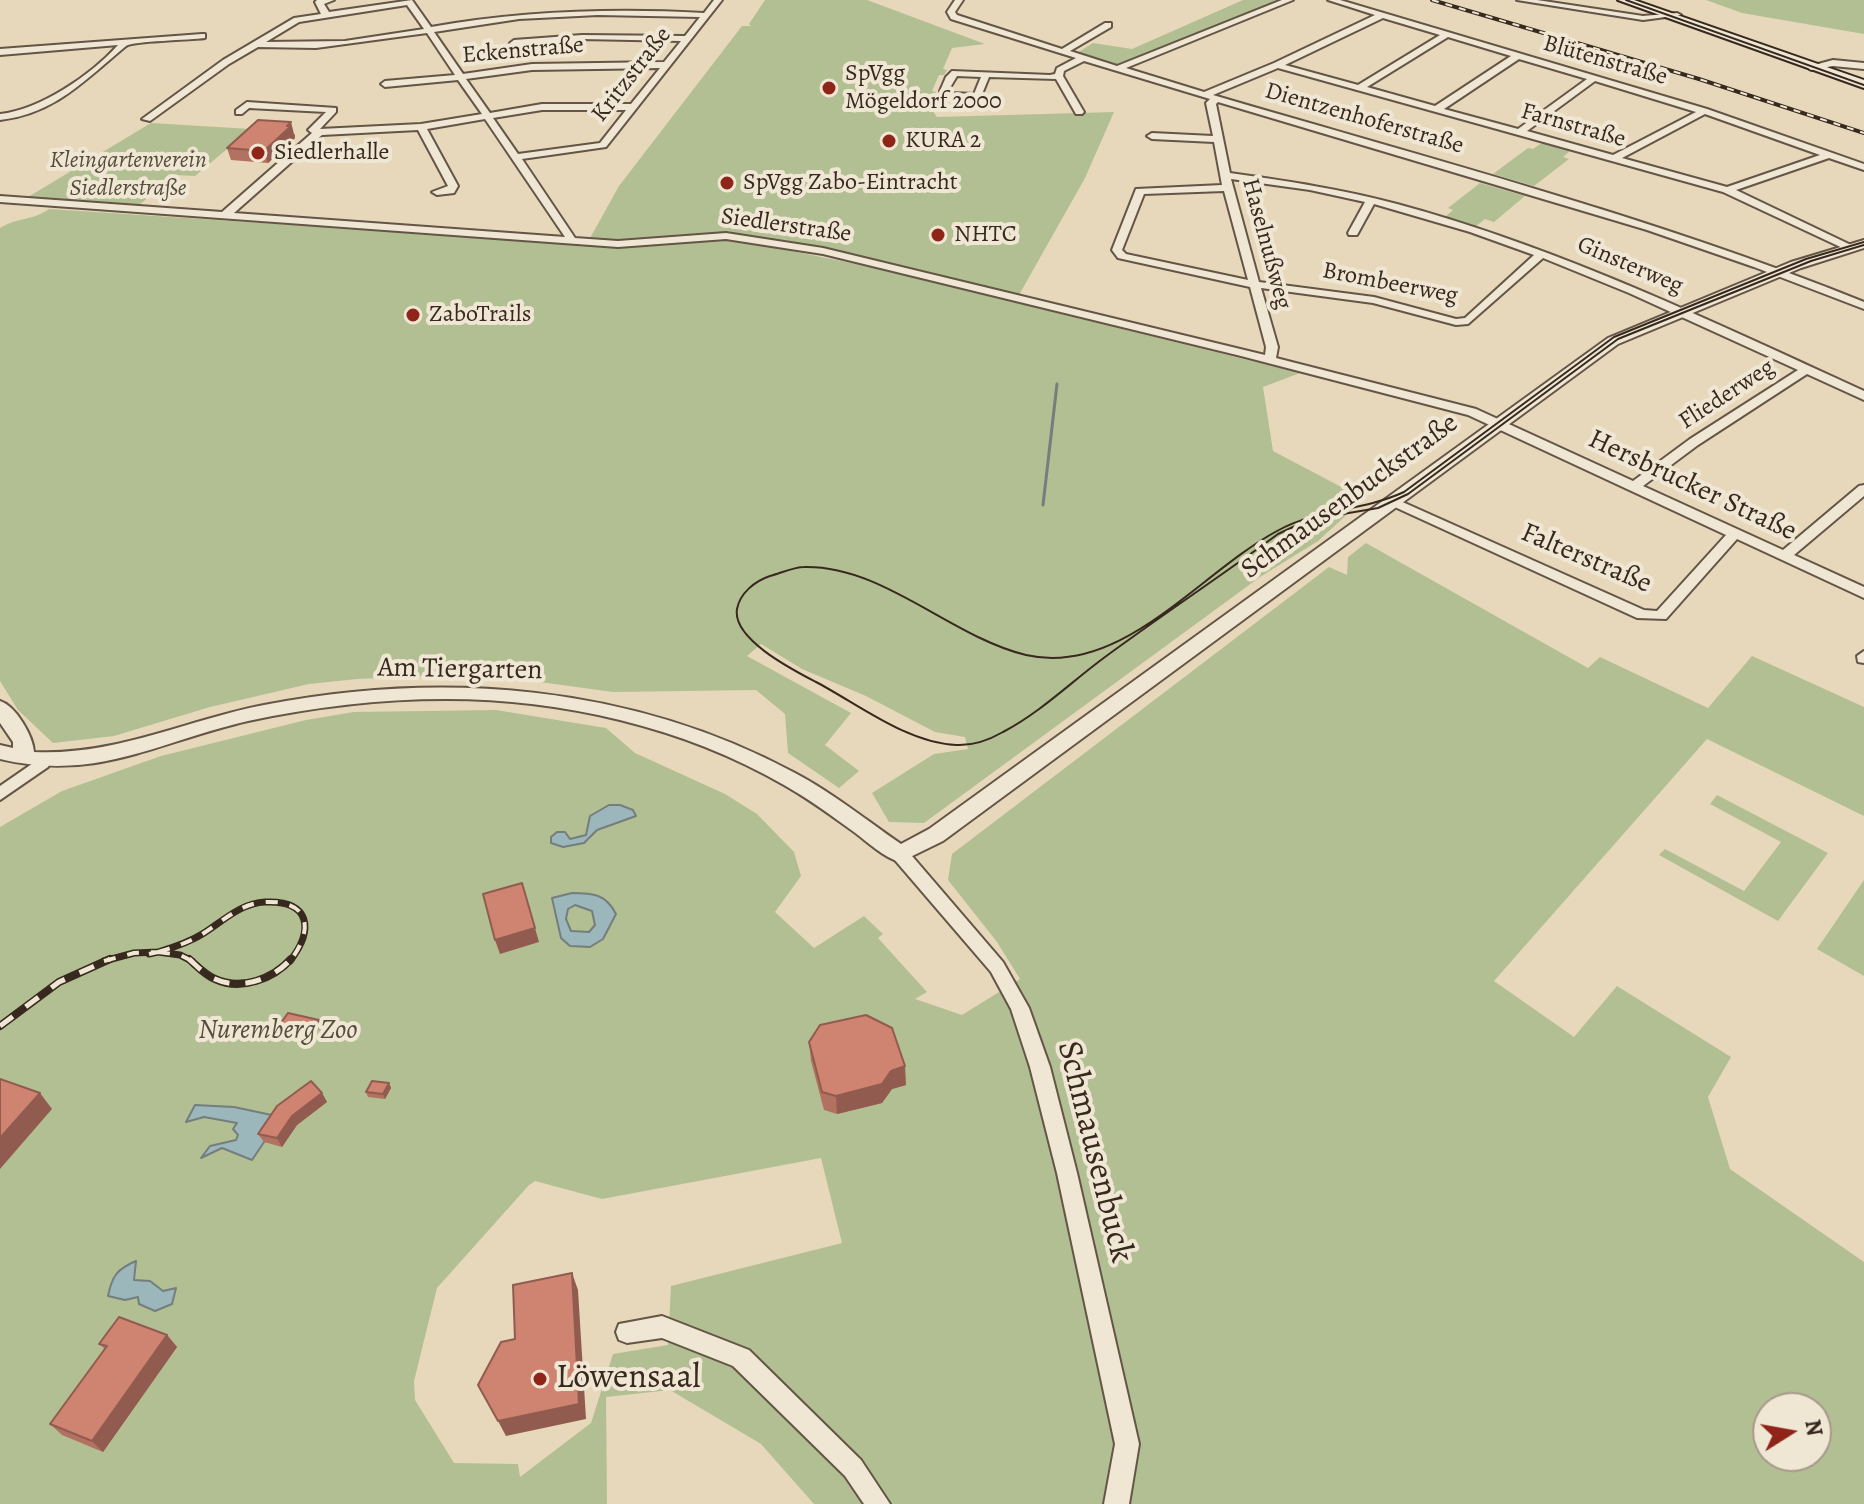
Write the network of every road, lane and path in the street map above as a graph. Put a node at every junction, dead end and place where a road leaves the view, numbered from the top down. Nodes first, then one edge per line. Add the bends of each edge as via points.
1 (330, 0) edge
2 (718, 0) edge
3 (959, 0) edge
4 (1289, 0) edge
5 (1332, 0) edge
6 (1521, 0) edge
7 (1623, 0) edge
8 (1633, 0) edge
9 (408, 1) edge
10 (326, 15) junction
11 (705, 15) junction
12 (1382, 15) junction
13 (1675, 16) junction
14 (495, 20) junction
15 (1108, 25) dead end
16 (430, 29) junction
17 (1447, 34) junction
18 (202, 36) dead end
19 (685, 39) junction
20 (124, 43) junction
21 (514, 43) junction
22 (257, 44) junction
23 (0, 52) edge
24 (1062, 52) junction
25 (1517, 56) junction
26 (1083, 58) junction
27 (665, 65) junction
28 (1277, 65) junction
29 (1864, 66) edge
30 (532, 67) junction
31 (1811, 67) junction
32 (1116, 69) junction
33 (986, 75) junction
34 (460, 76) junction
35 (1059, 76) junction
36 (1594, 78) junction
37 (385, 84) dead end
38 (1864, 84) edge
39 (1359, 88) junction
40 (1204, 95) junction
41 (1216, 99) junction
42 (240, 107) dead end
43 (631, 107) junction
44 (1437, 109) junction
45 (1704, 111) junction
46 (1079, 112) dead end
47 (487, 115) junction
48 (0, 117) edge
49 (147, 119) dead end
50 (421, 127) junction
51 (319, 132) junction
52 (1520, 132) junction
53 (1152, 136) dead end
54 (1219, 139) junction
55 (1832, 154) junction
56 (517, 157) junction
57 (1615, 158) junction
58 (1864, 167) edge
59 (1226, 175) junction
60 (1228, 188) junction
61 (1727, 190) junction
62 (437, 192) dead end
63 (0, 199) edge
64 (1370, 202) junction
65 (224, 216) junction
66 (539, 228) dead end
67 (1353, 233) dead end
68 (530, 238) junction
69 (568, 240) junction
70 (1864, 244) edge
71 (1849, 248) junction
72 (1543, 253) junction
73 (1781, 271) junction
74 (1256, 285) junction
75 (1864, 306) edge
76 (1679, 311) junction
77 (1270, 359) junction
78 (1807, 369) junction
79 (1864, 396) edge
80 (1498, 424) junction
81 (1634, 487) junction
82 (1864, 489) edge
83 (1393, 503) junction
84 (1733, 535) junction
85 (1784, 557) junction
86 (1864, 593) edge
87 (0, 708) edge
88 (0, 752) edge
89 (33, 760) junction
90 (0, 794) edge
91 (900, 854) junction
92 (627, 1332) dead end
93 (878, 1504) edge
94 (1116, 1504) edge

1 - 10 street via 319,2
2 - 11 street, Kritzstraße
3 - 24 street, Dientzenhoferstraße via 951,12 954,17
4 - 32 street
5 - 12 street, Blütenstraße
6 - 13 street via 1643,18
7 - 13 main road
8 - 13 main road
9 - 10 street
9 - 16 street
10 - 22 street via 297,20
11 - 14 street via 627,12
11 - 19 street, Kritzstraße
12 - 17 street, Blütenstraße
12 - 28 street
13 - 31 main road
14 - 16 street
14 - 21 street
15 - 24 street
16 - 22 street via 318,47
16 - 34 street
17 - 25 street, Blütenstraße
17 - 39 street
18 - 20 street
19 - 21 street via 614,36
19 - 27 street, Kritzstraße
20 - 23 street
20 - 48 street via 115,55 41,106
21 - 30 street
22 - 49 street
24 - 26 street, Dientzenhoferstraße
25 - 36 street, Blütenstraße
25 - 44 street
26 - 32 street, Dientzenhoferstraße
26 - 35 street via 1060,70
27 - 30 street, Eckenstraße
27 - 43 street, Kritzstraße
28 - 39 street, Farnstraße
28 - 40 street
29 - 31 street
30 - 34 street, Eckenstraße
31 - 38 main road
32 - 40 street, Dientzenhoferstraße
33 - 33 street via 977,97 947,96 944,91 955,73
33 - 35 street
34 - 37 street, Eckenstraße
34 - 47 street
35 - 46 street
36 - 45 street, Blütenstraße
36 - 52 street
39 - 44 street, Farnstraße
40 - 41 street, Dientzenhoferstraße
41 - 54 street, Haselnußweg via 1211,103
41 - 73 street, Dientzenhoferstraße via 1658,229
42 - 51 street via 333,110 313,130
43 - 47 street via 554,106
43 - 56 street, Kritzstraße via 603,145
44 - 52 street, Farnstraße
45 - 55 street, Blütenstraße
45 - 57 street
47 - 50 street
47 - 56 street
50 - 51 street
50 - 62 street via 453,186
51 - 65 street
52 - 57 street, Farnstraße
53 - 54 street
54 - 59 street, Haselnußweg
55 - 58 street, Blütenstraße
55 - 61 street
56 - 69 street
57 - 61 street, Farnstraße
59 - 60 street, Haselnußweg
59 - 64 street, Ginsterweg
60 - 74 street, Haselnußweg
60 - 74 street, Brombeerweg via 1140,191 1117,250 1122,256
61 - 71 street, Farnstraße
63 - 65 street, Siedlerstraße
64 - 67 street
64 - 72 street, Ginsterweg
65 - 68 street, Siedlerstraße
66 - 68 street
68 - 69 street, Siedlerstraße
69 - 77 street, Siedlerstraße via 639,244 716,236 782,244
70 - 71 street, Schmausenbuckstraße
71 - 73 street, Schmausenbuckstraße
72 - 74 street, Brombeerweg via 1468,321 1338,294
72 - 76 street, Ginsterweg
73 - 75 street, Dientzenhoferstraße
73 - 76 street, Schmausenbuckstraße
74 - 77 street, Haselnußweg via 1272,347
76 - 78 street, Ginsterweg
76 - 80 street, Schmausenbuckstraße via 1613,341
77 - 80 street, Siedlerstraße via 1442,403
78 - 79 street, Ginsterweg
78 - 81 street, Fliederweg
80 - 81 street, Hersbrucker Straße
80 - 83 street, Schmausenbuckstraße
81 - 84 street, Hersbrucker Straße
82 - 85 street
83 - 84 street, Falterstraße via 1642,615 1661,616
83 - 91 street, Schmausenbuckstraße via 936,835
84 - 85 street, Hersbrucker Straße
85 - 86 street, Hersbrucker Straße
87 - 89 street
88 - 89 street, Am Tiergarten
89 - 90 street
89 - 91 street, Am Tiergarten via 91,759 237,717 316,702 430,692 522,695 622,712 711,742 792,780
91 - 94 street, Schmausenbuck via 997,967 1020,1008 1040,1067 1127,1444
92 - 93 street via 662,1327 741,1358 853,1468

